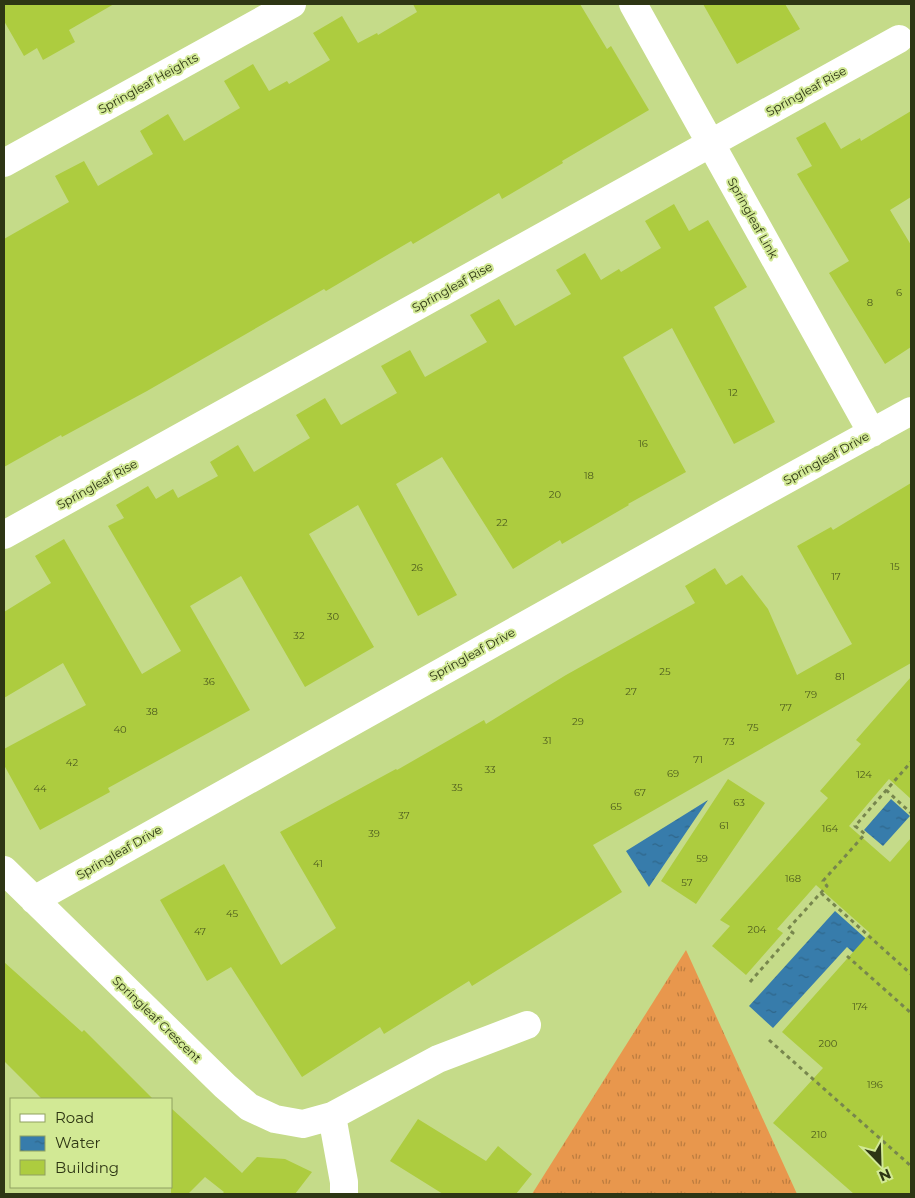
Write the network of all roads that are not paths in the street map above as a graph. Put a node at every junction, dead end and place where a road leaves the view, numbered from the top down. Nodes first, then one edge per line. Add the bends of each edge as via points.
1 (292, 4) edge
2 (633, 4) edge
3 (899, 39) dead end
4 (712, 144) junction
5 (4, 162) edge
6 (911, 411) edge
7 (872, 433) junction
8 (4, 535) edge
9 (4, 870) edge
10 (34, 900) junction
11 (527, 1025) dead end
12 (332, 1116) junction
13 (344, 1194) edge

1 - 5 street, Springleaf Heights
2 - 4 street, Springleaf Link
3 - 4 street, Springleaf Rise
4 - 7 street, Springleaf Link
4 - 8 street, Springleaf Rise
6 - 7 street, Springleaf Drive
7 - 10 street, Springleaf Drive
9 - 10 street, Springleaf Crescent
10 - 12 street, Springleaf Crescent via 249,1107 275,1119 303,1124
11 - 12 street, Springleaf Crescent via 438,1059
12 - 13 street

